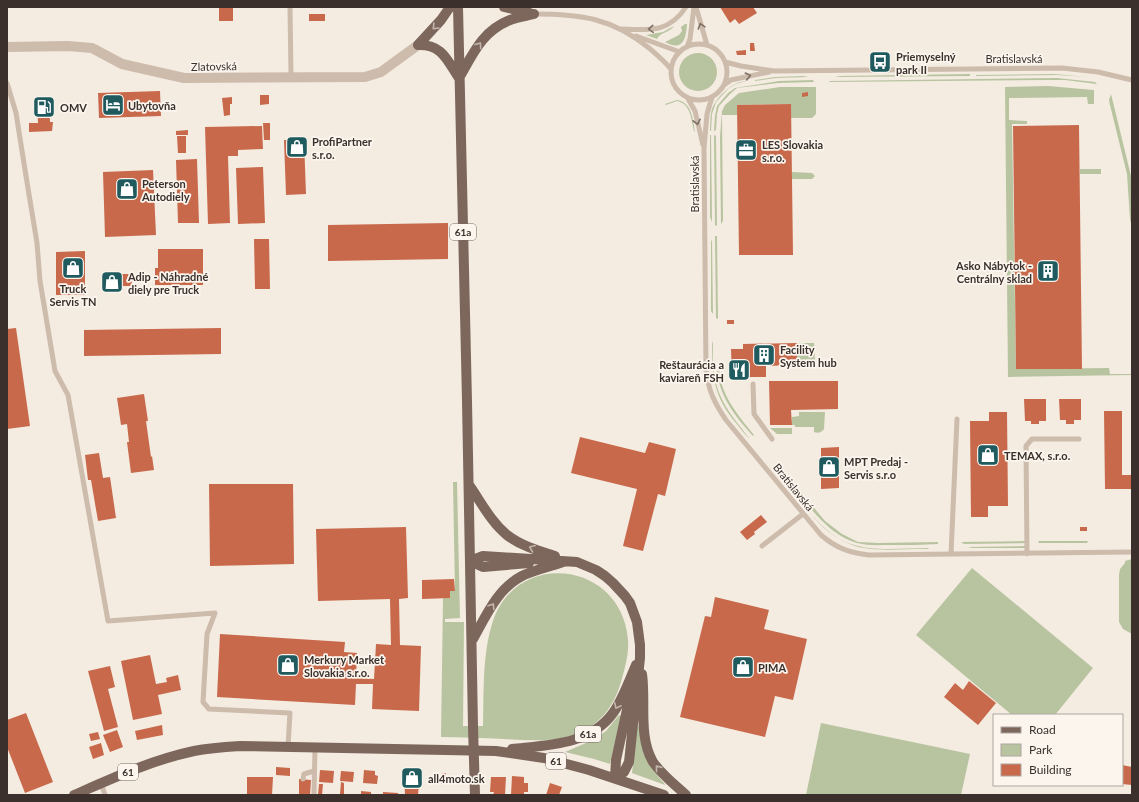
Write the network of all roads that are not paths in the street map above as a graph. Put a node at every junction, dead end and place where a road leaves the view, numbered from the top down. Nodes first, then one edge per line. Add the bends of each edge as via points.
1 (290, 7) edge
2 (450, 7) edge
3 (458, 7) edge
4 (504, 7) edge
5 (686, 7) edge
6 (695, 7) edge
7 (534, 14) junction
8 (620, 29) junction
9 (633, 36) junction
10 (418, 45) junction
11 (707, 45) junction
12 (7, 47) edge
13 (688, 47) junction
14 (680, 52) junction
15 (725, 62) junction
16 (671, 69) junction
17 (774, 71) junction
18 (291, 77) junction
19 (459, 78) junction
20 (1132, 80) edge
21 (7, 83) edge
22 (724, 85) junction
23 (687, 97) junction
24 (712, 97) junction
25 (704, 148) junction
26 (753, 384) dead end
27 (957, 419) dead end
28 (772, 439) dead end
29 (1079, 439) dead end
30 (469, 484) junction
31 (803, 514) junction
32 (762, 546) dead end
33 (1132, 552) edge
34 (951, 554) junction
35 (1027, 554) junction
36 (569, 560) junction
37 (470, 561) junction
38 (472, 639) junction
39 (640, 658) junction
40 (288, 746) junction
41 (315, 747) junction
42 (496, 751) junction
43 (314, 771) junction
44 (615, 778) junction
45 (303, 779) dead end
46 (101, 783) junction
47 (74, 795) edge
48 (105, 795) edge
49 (314, 795) edge
50 (475, 795) edge
51 (664, 795) edge
52 (686, 795) edge

1 - 18 lane
2 -> 10 main road
3 - 19 main road, 61a
4 - 7 main road
5 -> 8 lane via 678,18 661,28
11 -> 6 lane
6 - 13 lane
7 - 8 lane via 580,16
19 -> 7 main road via 487,34 511,20
8 - 9 lane
9 - 14 lane
9 - 16 lane
10 - 18 street, Zlatovská via 373,76
10 - 19 main road via 428,44 437,49
11 - 13 lane
11 - 15 lane via 718,52
12 - 18 street, Zlatovská via 92,48 122,64 184,78
13 - 14 lane
14 - 16 lane
15 - 17 lane
15 - 22 lane
16 - 23 lane via 677,89
17 - 20 lane, Bratislavská via 1062,68 1098,72
22 -> 17 lane via 731,80
19 - 30 main road, 61a
21 - 40 lane via 16,113 55,371 68,395 108,621 214,613 207,634 203,702 209,709 290,713
22 - 24 lane
23 - 24 lane via 695,100
23 -> 25 lane via 695,111
24 - 25 lane via 707,114
25 - 31 lane, Bratislavská via 706,370 709,389 726,420
26 - 28 lane via 754,414
27 - 34 lane
29 - 35 lane via 1032,439 1026,446
36 -> 30 main road, 61a via 532,549 507,535 489,515
30 - 37 main road, 61a
31 - 32 lane
31 - 34 lane, Bratislavská via 826,540 842,550 853,553
33 - 35 lane, Bratislavská
34 - 35 lane, Bratislavská
36 - 37 main road, 61a via 483,567
38 -> 36 main road via 506,588 522,576
36 - 39 main road, 61a via 596,570 625,596 637,622
37 - 38 main road, 61a
38 - 50 main road, 61a, bridge
39 -> 42 main road, 61a via 614,712 589,734 560,744
39 - 44 main road, 61a via 629,762 624,772
52 -> 39 main road, 61a via 657,767 647,747
40 - 41 main road, 61
40 - 46 main road, 61 via 240,746 193,751 139,767
41 - 42 main road, 61
41 - 43 lane
42 - 44 main road, 61 via 550,760
43 - 45 lane via 304,774
43 - 49 lane
44 - 51 main road, 61
46 - 47 main road, 61
46 - 48 lane

